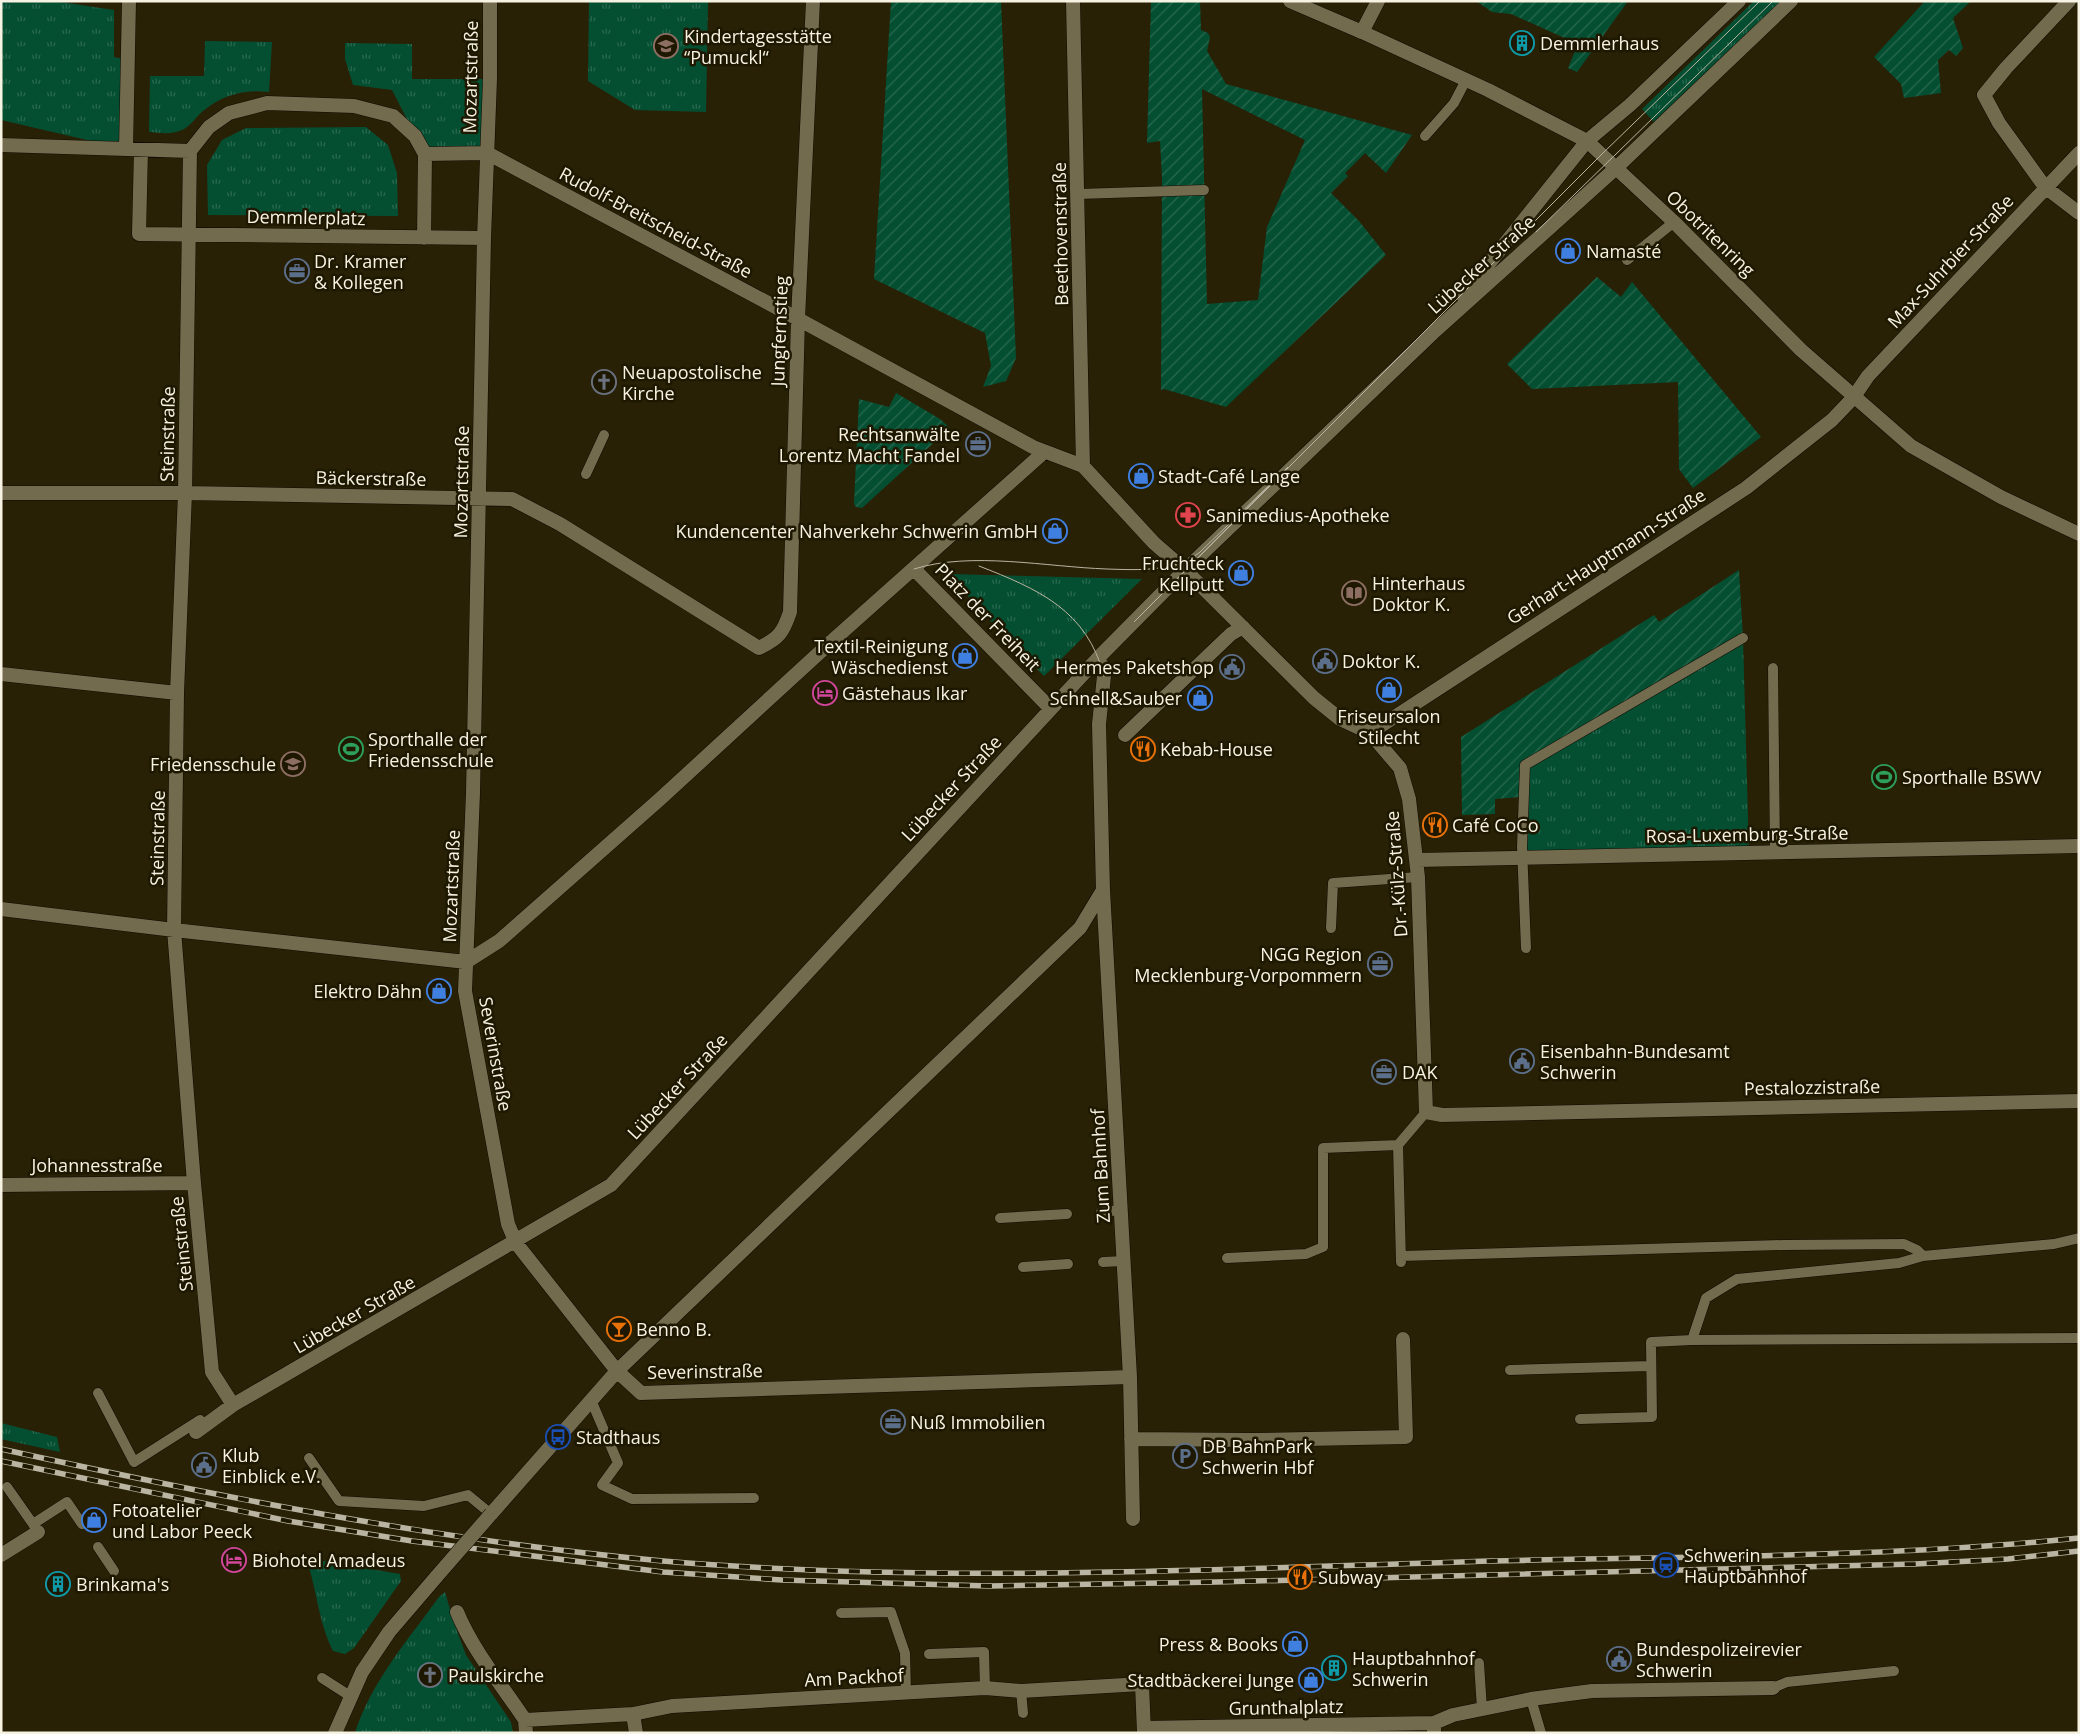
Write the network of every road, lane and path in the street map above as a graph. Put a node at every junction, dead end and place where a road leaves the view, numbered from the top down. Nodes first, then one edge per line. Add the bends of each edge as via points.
1 (129, 1) edge
2 (490, 1) edge
3 (813, 1) edge
4 (1073, 1) edge
5 (1290, 1) edge
6 (1378, 1) edge
7 (1738, 1) edge
8 (1791, 1) edge
9 (2069, 1) edge
10 (1362, 32) junction
11 (1466, 80) junction
12 (1424, 136) dead end
13 (1587, 141) junction
14 (1, 145) edge
15 (126, 149) junction
16 (141, 150) junction
17 (190, 151) junction
18 (2079, 153) edge
19 (425, 154) junction
20 (487, 154) junction
21 (1616, 168) junction
22 (2045, 187) junction
23 (1204, 190) dead end
24 (1078, 194) junction
25 (2079, 212) edge
26 (1674, 222) junction
27 (189, 234) junction
28 (424, 238) junction
29 (484, 238) junction
30 (1627, 260) dead end
31 (798, 319) junction
32 (1436, 330) junction
33 (1853, 398) junction
34 (604, 435) dead end
35 (1043, 452) junction
36 (1083, 466) junction
37 (586, 474) dead end
38 (1, 493) edge
39 (185, 493) junction
40 (480, 498) junction
41 (2079, 534) edge
42 (914, 568) junction
43 (1186, 570) junction
44 (1243, 627) junction
45 (1743, 638) dead end
46 (759, 648) joint
47 (1099, 657) junction
48 (1773, 668) dead end
49 (1, 674) edge
50 (177, 693) junction
51 (1051, 709) junction
52 (1370, 734) junction
53 (1125, 735) dead end
54 (2079, 846) edge
55 (1775, 852) junction
56 (1523, 858) junction
57 (1417, 860) junction
58 (1418, 877) junction
59 (1103, 890) junction
60 (1, 909) edge
61 (1331, 928) dead end
62 (174, 930) junction
63 (1526, 948) dead end
64 (466, 962) junction
65 (2079, 1101) edge
66 (1426, 1112) junction
67 (1398, 1144) junction
68 (194, 1183) junction
69 (1, 1185) edge
70 (1121, 1210) junction
71 (1101, 1212) dead end
72 (1067, 1214) dead end
73 (1000, 1218) dead end
74 (2079, 1238) edge
75 (516, 1243) junction
76 (1923, 1256) junction
77 (1227, 1258) dead end
78 (1124, 1261) junction
79 (1103, 1262) dead end
80 (1068, 1264) dead end
81 (1023, 1267) dead end
82 (2079, 1338) edge
83 (1403, 1339) dead end
84 (1692, 1340) junction
85 (1650, 1366) junction
86 (1510, 1370) dead end
87 (617, 1371) junction
88 (1130, 1378) junction
89 (98, 1393) dead end
90 (591, 1400) junction
91 (233, 1406) junction
92 (1580, 1419) dead end
93 (200, 1429) joint
94 (1132, 1439) junction
95 (309, 1458) dead end
96 (7, 1487) dead end
97 (754, 1498) dead end
98 (491, 1514) junction
99 (1134, 1519) dead end
100 (82, 1524) dead end
101 (36, 1528) junction
102 (98, 1547) dead end
103 (1, 1555) edge
104 (114, 1571) dead end
105 (457, 1612) dead end
106 (841, 1613) dead end
107 (928, 1654) dead end
108 (1480, 1663) dead end
109 (1894, 1671) dead end
110 (322, 1678) dead end
111 (985, 1688) junction
112 (1773, 1688) joint
113 (1022, 1690) junction
114 (906, 1692) junction
115 (350, 1696) junction
116 (1531, 1699) junction
117 (1482, 1709) junction
118 (1022, 1713) dead end
119 (633, 1714) junction
120 (526, 1726) edge
121 (1409, 1728) edge
122 (1434, 1728) edge
123 (1355, 1729) edge
124 (1382, 1729) edge
125 (1144, 1730) edge
126 (335, 1733) edge
127 (636, 1733) edge
128 (1541, 1733) edge

1 - 15 street
2 - 20 street, Mozartstraße
3 - 31 street, Jungfernstieg
4 - 24 street, Beethovenstraße
5 - 10 street, Obotritenring
6 - 10 street
7 - 13 street, Lübecker Straße via 1630,106
8 - 21 street, Lübecker Straße
9 - 22 street via 1984,95
10 - 11 street, Obotritenring
11 - 12 lane via 1454,103
11 - 13 street, Obotritenring
13 - 21 street, Obotritenring
13 - 32 street, Lübecker Straße
14 - 15 street
15 - 16 street
16 - 17 street
16 - 27 street, Demmlerplatz via 139,234
17 - 19 street via 209,127 229,113 267,103 354,106 393,116 415,136
17 - 27 street
18 - 22 street, Max-Suhrbier-Straße
19 - 20 street
19 - 28 street
20 - 29 street, Mozartstraße
20 - 31 street, Rudolf-Breitscheid-Straße
21 - 26 street, Obotritenring
21 - 32 street, Lübecker Straße
22 - 25 street
22 - 33 street, Max-Suhrbier-Straße via 1868,376
23 - 24 lane
24 - 36 street, Beethovenstraße
26 - 30 lane
26 - 33 street, Obotritenring
27 - 28 street, Demmlerplatz
27 - 39 street, Steinstraße
28 - 29 street, Demmlerplatz
29 - 40 street, Mozartstraße
31 - 35 street, Rudolf-Breitscheid-Straße
31 - 46 street, Jungfernstieg via 790,612 784,629 775,640
32 - 43 street, Lübecker Straße
33 - 41 street, Obotritenring via 1911,446 2001,498
33 - 52 street, Gerhart-Hauptmann-Straße via 1832,420 1746,488
34 - 37 lane
35 - 36 street, Rudolf-Breitscheid-Straße
35 - 42 street, Platz der Freiheit
36 - 43 street via 1154,543
38 - 39 street, Bäckerstraße
39 - 40 street, Bäckerstraße
39 - 50 street, Steinstraße
40 - 46 street, Bäckerstraße via 512,499 560,524
40 - 64 street, Mozartstraße
42 - 51 street, Platz der Freiheit
42 - 64 street via 499,941
43 - 44 street, Dr.-Külz-Straße
43 - 47 street, Lübecker Straße
44 - 52 street, Dr.-Külz-Straße via 1328,710
44 - 53 street
45 - 56 lane via 1525,765
47 - 51 street, Lübecker Straße
47 - 59 street, Zum Bahnhof via 1104,676 1100,724
48 - 55 lane
49 - 50 street
50 - 62 street, Steinstraße
51 - 75 street, Lübecker Straße via 611,1185
52 - 57 street, Dr.-Külz-Straße via 1400,768 1409,799
54 - 55 street, Rosa-Luxemburg-Straße
55 - 56 street, Rosa-Luxemburg-Straße
56 - 57 street, Rosa-Luxemburg-Straße
56 - 63 lane
57 - 58 street, Dr.-Külz-Straße
58 - 61 lane via 1333,883
58 - 66 street, Dr.-Külz-Straße
59 - 70 street, Zum Bahnhof
59 - 87 street via 1080,928
60 - 62 street
62 - 64 street
62 - 68 street, Steinstraße
64 - 75 street, Severinstraße via 465,991 508,1224
65 - 66 street, Pestalozzistraße via 1442,1115
66 - 67 lane
67 - 76 lane via 1401,1259 1774,1245 1904,1244
67 - 77 lane via 1323,1148 1323,1247 1306,1254
68 - 69 street, Johannesstraße
68 - 91 street, Steinstraße via 212,1372
70 - 71 lane
70 - 78 street, Zum Bahnhof
72 - 73 lane
74 - 76 lane via 2054,1244
75 - 87 street, Severinstraße
75 - 91 street, Lübecker Straße
76 - 84 lane via 1900,1263 1737,1279 1706,1298
78 - 79 lane
78 - 88 street, Zum Bahnhof
80 - 81 lane
82 - 84 lane
83 - 94 street via 1406,1437
84 - 85 lane via 1651,1342
85 - 86 lane
85 - 92 lane via 1652,1417
87 - 88 street, Severinstraße via 641,1393
87 - 90 street
88 - 94 street, Zum Bahnhof
89 - 93 lane via 134,1462 200,1420
90 - 97 lane via 618,1463 602,1485 632,1499
90 - 98 street
91 - 93 street, Lübecker Straße
94 - 99 street, Zum Bahnhof
95 - 98 lane via 339,1501 424,1506 468,1496
96 - 101 lane
98 - 115 street, bridge via 389,1632
100 - 101 lane via 67,1502
101 - 103 street
102 - 104 lane
105 - 120 street
106 - 114 lane via 891,1612 905,1653
107 - 111 lane via 984,1652
108 - 117 lane
109 - 112 lane via 1786,1682
110 - 115 lane
111 - 113 street, Am Packhof
111 - 114 street, Am Packhof
112 - 116 street, Grunthalplatz via 1592,1691
113 - 118 lane
113 - 125 street, Am Packhof via 1142,1684
114 - 119 street, Am Packhof via 672,1706
115 - 126 street
116 - 117 street, Grunthalplatz
116 - 128 lane
117 - 122 street, Grunthalplatz via 1453,1715
119 - 120 street, Am Packhof
119 - 127 street
121 - 122 street, Grunthalplatz
121 - 124 street, Grunthalplatz
123 - 124 street, Grunthalplatz
123 - 125 street, Grunthalplatz

